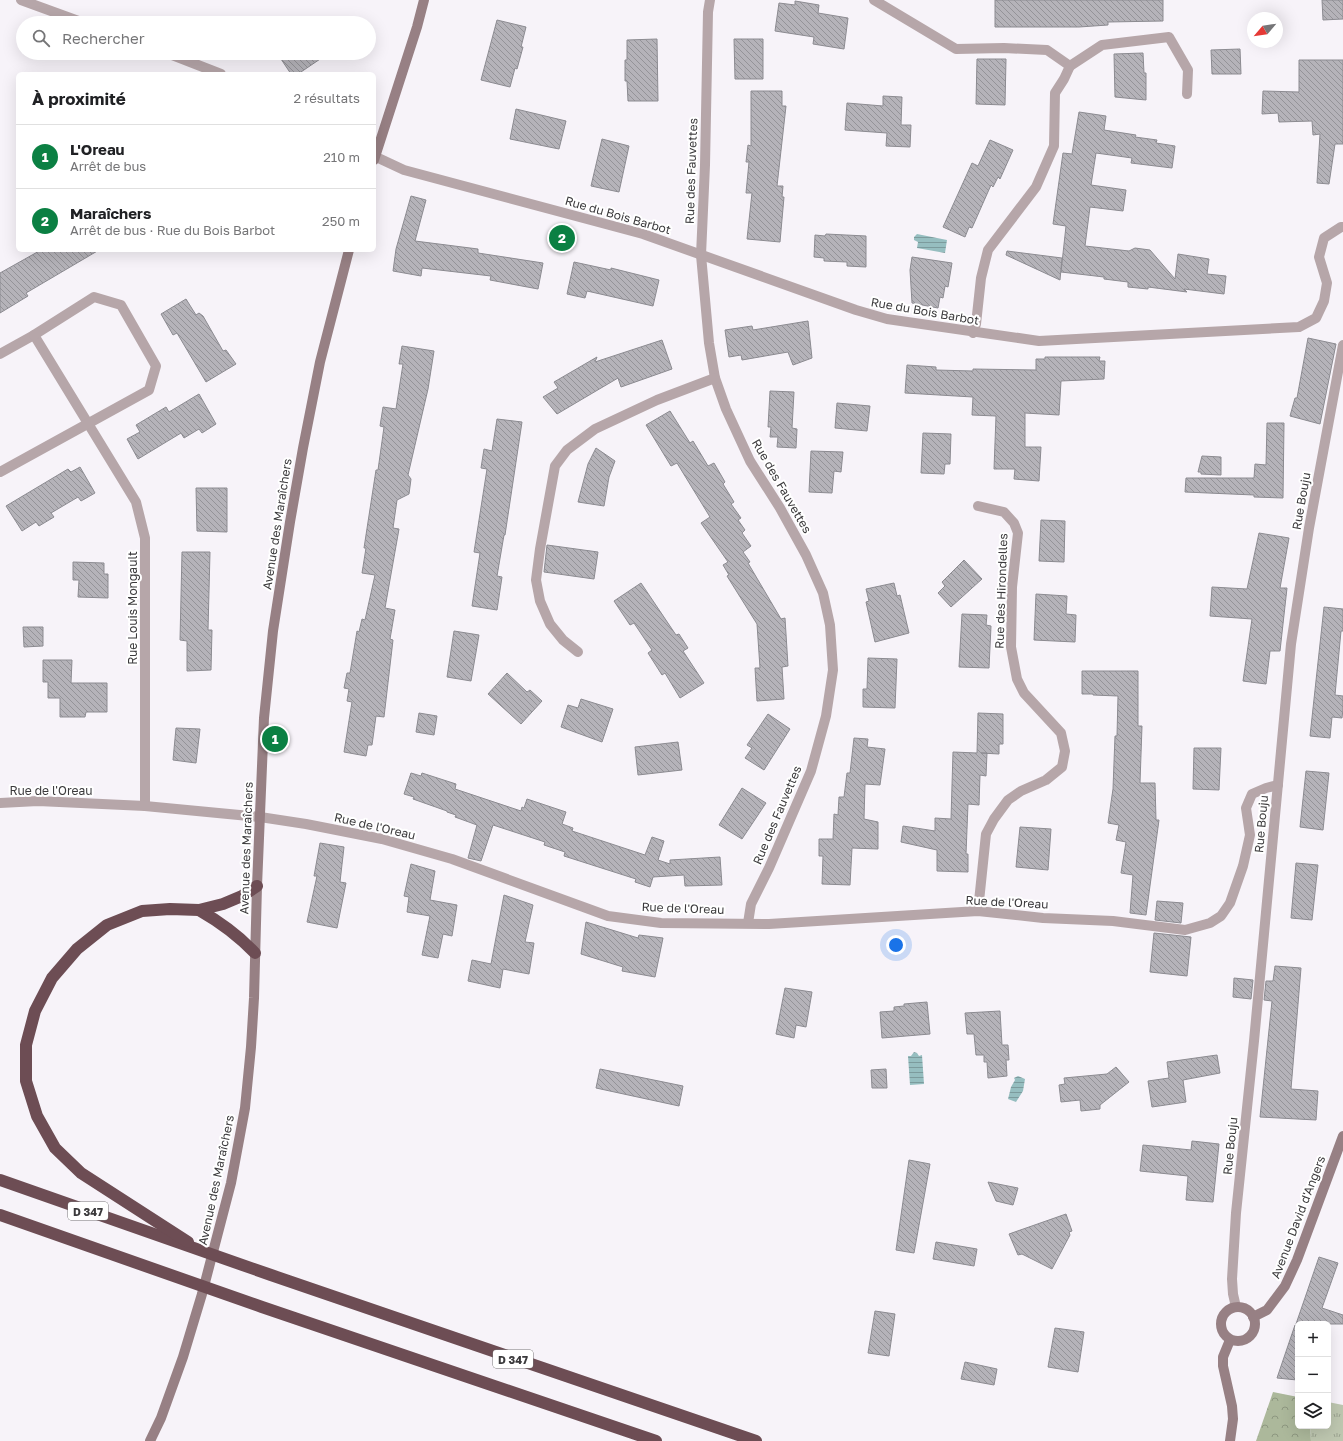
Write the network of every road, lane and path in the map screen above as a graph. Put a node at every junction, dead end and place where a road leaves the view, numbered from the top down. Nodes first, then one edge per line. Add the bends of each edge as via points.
1 (21, 0) edge
2 (424, 0) edge
3 (710, 0) edge
4 (874, 0) edge
5 (65, 16) edge
6 (185, 60) edge
7 (1070, 66) junction
8 (216, 72) edge
9 (1187, 94) dead end
10 (376, 151) edge
11 (376, 158) edge
12 (1343, 227) edge
13 (348, 252) edge
14 (701, 255) junction
15 (973, 333) junction
16 (34, 335) junction
17 (1343, 345) edge
18 (0, 354) edge
19 (715, 378) junction
20 (89, 424) junction
21 (0, 472) edge
22 (978, 506) dead end
23 (578, 652) dead end
24 (1278, 785) junction
25 (0, 803) edge
26 (144, 806) junction
27 (260, 817) junction
28 (257, 886) junction
29 (198, 910) junction
30 (978, 911) junction
31 (748, 923) junction
32 (255, 953) junction
33 (1343, 1136) edge
34 (0, 1180) edge
35 (0, 1215) edge
36 (178, 1239) junction
37 (1236, 1307) junction
38 (1253, 1317) junction
39 (1230, 1340) junction
40 (150, 1441) edge
41 (656, 1441) edge
42 (756, 1441) edge
43 (1230, 1441) edge

1 - 5 street
2 - 10 street
3 - 14 street, Rue des Fauvettes
4 - 7 street via 956,49 1047,50
6 - 8 street
7 - 9 street via 1102,45 1169,37 1188,70
7 - 15 street via 1055,92 1054,146 1036,186 988,250
11 - 14 street, Rue du Bois Barbot via 404,170 643,234
12 - 15 street, Rue du Bois Barbot via 1324,238 1320,257 1327,283 1324,302 1316,318 1299,327 1039,341
13 - 27 street, Avenue des Maraîchers via 320,362 290,522 273,631 264,718
14 - 15 street, Rue du Bois Barbot via 887,319
14 - 19 street, Rue des Fauvettes via 709,343
16 - 18 street
16 - 20 street, Rue Louis Mongault
16 - 20 street via 94,297 121,305 156,366 149,390
17 - 24 street, Rue Bouju via 1309,528 1291,644
19 - 23 street via 657,400 595,429 567,450 555,466 536,580 540,601 550,624 563,640
19 - 31 street, Rue des Fauvettes via 750,461 806,555 823,593 833,670 826,716 811,771 751,904
20 - 21 street
20 - 26 street, Rue Louis Mongault via 136,502 145,538
22 - 30 street, Rue des Hirondelles via 1004,512 1014,523 1018,533 1012,587 1011,647 1017,679 1024,693 1061,733 1065,751 1062,766 1046,780 1008,800 994,819 986,834
24 - 30 street, Rue de l'Oreau via 1252,794 1246,808 1250,835 1243,866 1230,903 1221,916 1210,923 1185,930 1112,921 1043,918
24 - 37 street, Rue Bouju via 1236,1213 1232,1279
25 - 26 street, Rue de l'Oreau via 38,801
26 - 27 street, Rue de l'Oreau
27 - 28 street, Avenue des Maraîchers
27 - 31 street, Rue de l'Oreau via 396,843 452,859 608,916 661,923
28 - 29 highway via 223,904
28 - 32 street, Avenue des Maraîchers
29 - 32 highway via 242,939
29 - 36 highway via 142,912 108,925 76,949 52,978 45,991 35,1011 26,1045 26,1081 37,1116 55,1148 80,1173
30 - 31 street, Rue de l'Oreau via 769,924
32 - 40 street, Avenue des Maraîchers via 251,1047 245,1108 231,1183 183,1357
33 - 38 street, Avenue David d'Angers via 1285,1286 1267,1310
34 - 36 highway, D 347
35 - 41 highway, D 347
36 - 42 highway, D 347 via 205,1252
37 - 38 street via 1243,1308
37 - 39 street via 1230,1309 1222,1318 1222,1330
38 - 39 street via 1252,1333 1246,1339
39 - 43 street via 1223,1357 1232,1406

